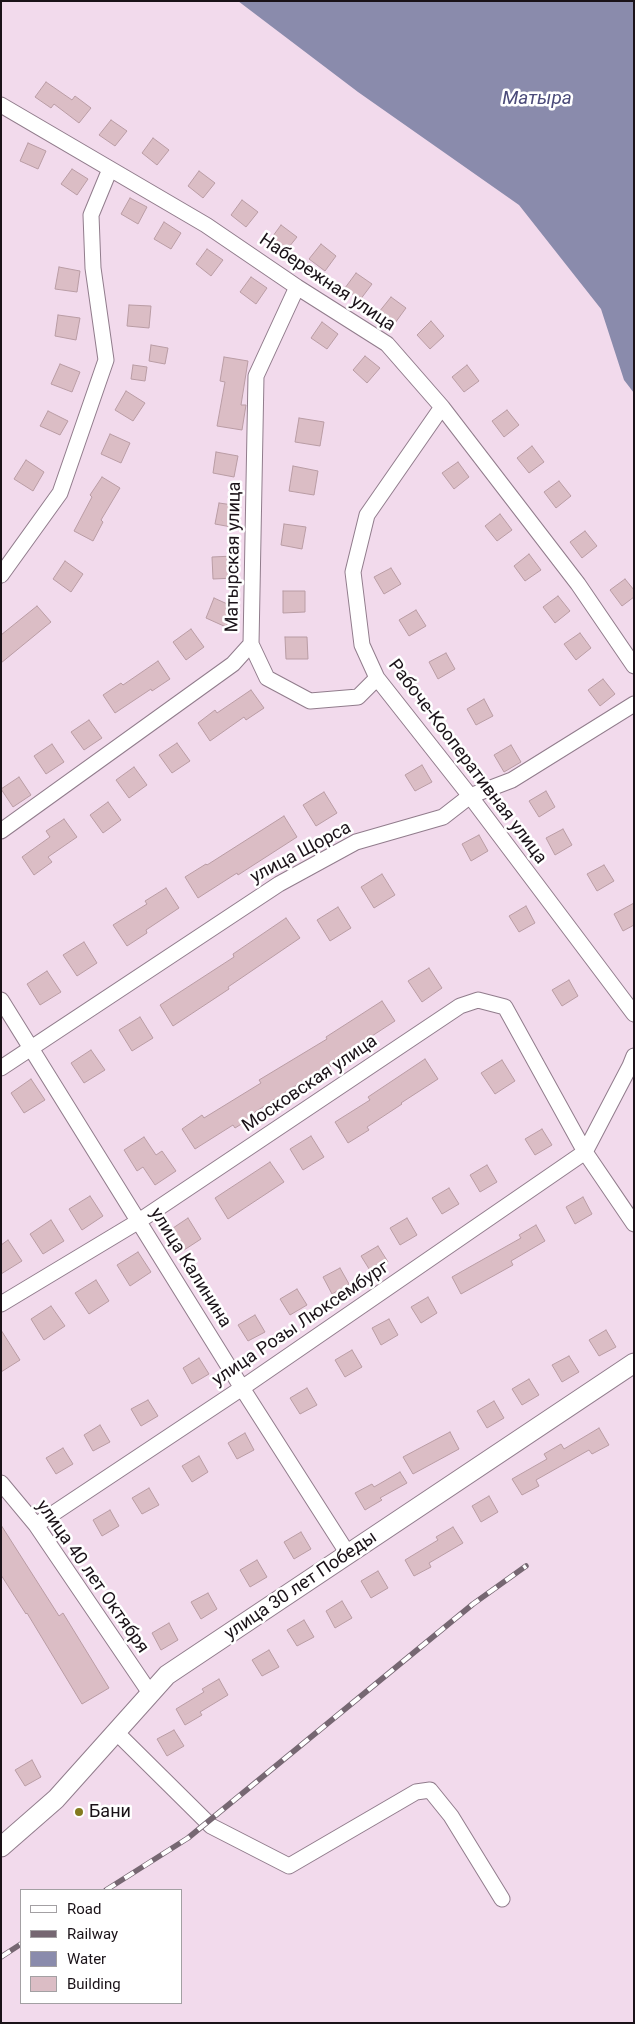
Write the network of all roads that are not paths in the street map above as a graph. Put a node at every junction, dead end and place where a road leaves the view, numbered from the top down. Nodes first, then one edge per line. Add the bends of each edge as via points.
1 (2, 110) edge
2 (110, 170) junction
3 (296, 287) junction
4 (442, 407) junction
5 (1, 575) edge
6 (252, 644) junction
7 (634, 666) edge
8 (377, 678) junction
9 (634, 704) edge
10 (470, 796) junction
11 (1, 831) edge
12 (1, 1000) edge
13 (634, 1014) edge
14 (31, 1047) junction
15 (634, 1056) edge
16 (1, 1068) edge
17 (585, 1152) junction
18 (139, 1221) junction
19 (634, 1224) edge
20 (1, 1304) edge
21 (634, 1363) edge
22 (242, 1388) junction
23 (1, 1483) edge
24 (36, 1525) junction
25 (348, 1554) junction
26 (150, 1693) junction
27 (116, 1732) junction
28 (1, 1847) edge
29 (502, 1899) dead end

1 - 2 street, Набережная улица
2 - 3 street, Набережная улица via 206,225
2 - 5 street via 91,215 93,268 106,360 60,493
3 - 4 street, Набережная улица via 387,344
3 - 6 street, Матырская улица via 256,376
4 - 7 street, Набережная улица via 578,584
4 - 8 street, Рабоче-Кооперативная улица via 367,515 353,572 362,645
6 - 8 street via 267,678 310,702 358,697
6 - 11 street, Матырская улица via 233,664
8 - 10 street, Рабоче-Кооперативная улица
9 - 10 street, улица Щорса via 512,780
10 - 13 street, Рабоче-Кооперативная улица
10 - 14 street, улица Щорса via 443,817 356,842 278,884
12 - 14 street, улица Калинина
14 - 16 street, улица Щорса
14 - 18 street, улица Калинина
15 - 17 street
17 - 18 street, Московская улица via 505,1007 478,1000 460,1006
17 - 19 street
17 - 22 street, улица Розы Люксембург
18 - 20 street, Московская улица
18 - 22 street, улица Калинина
21 - 25 main road, улица 30 лет Победы
22 - 24 street, улица Розы Люксембург
22 - 25 street, улица Калинина
23 - 24 street, улица 40 лет Октября
24 - 26 street, улица 40 лет Октября
25 - 26 main road, улица 30 лет Победы via 167,1675
26 - 27 main road, улица 30 лет Победы
27 - 28 main road, улица 30 лет Победы via 56,1799
27 - 29 street via 211,1826 289,1866 416,1792 430,1790 451,1816

